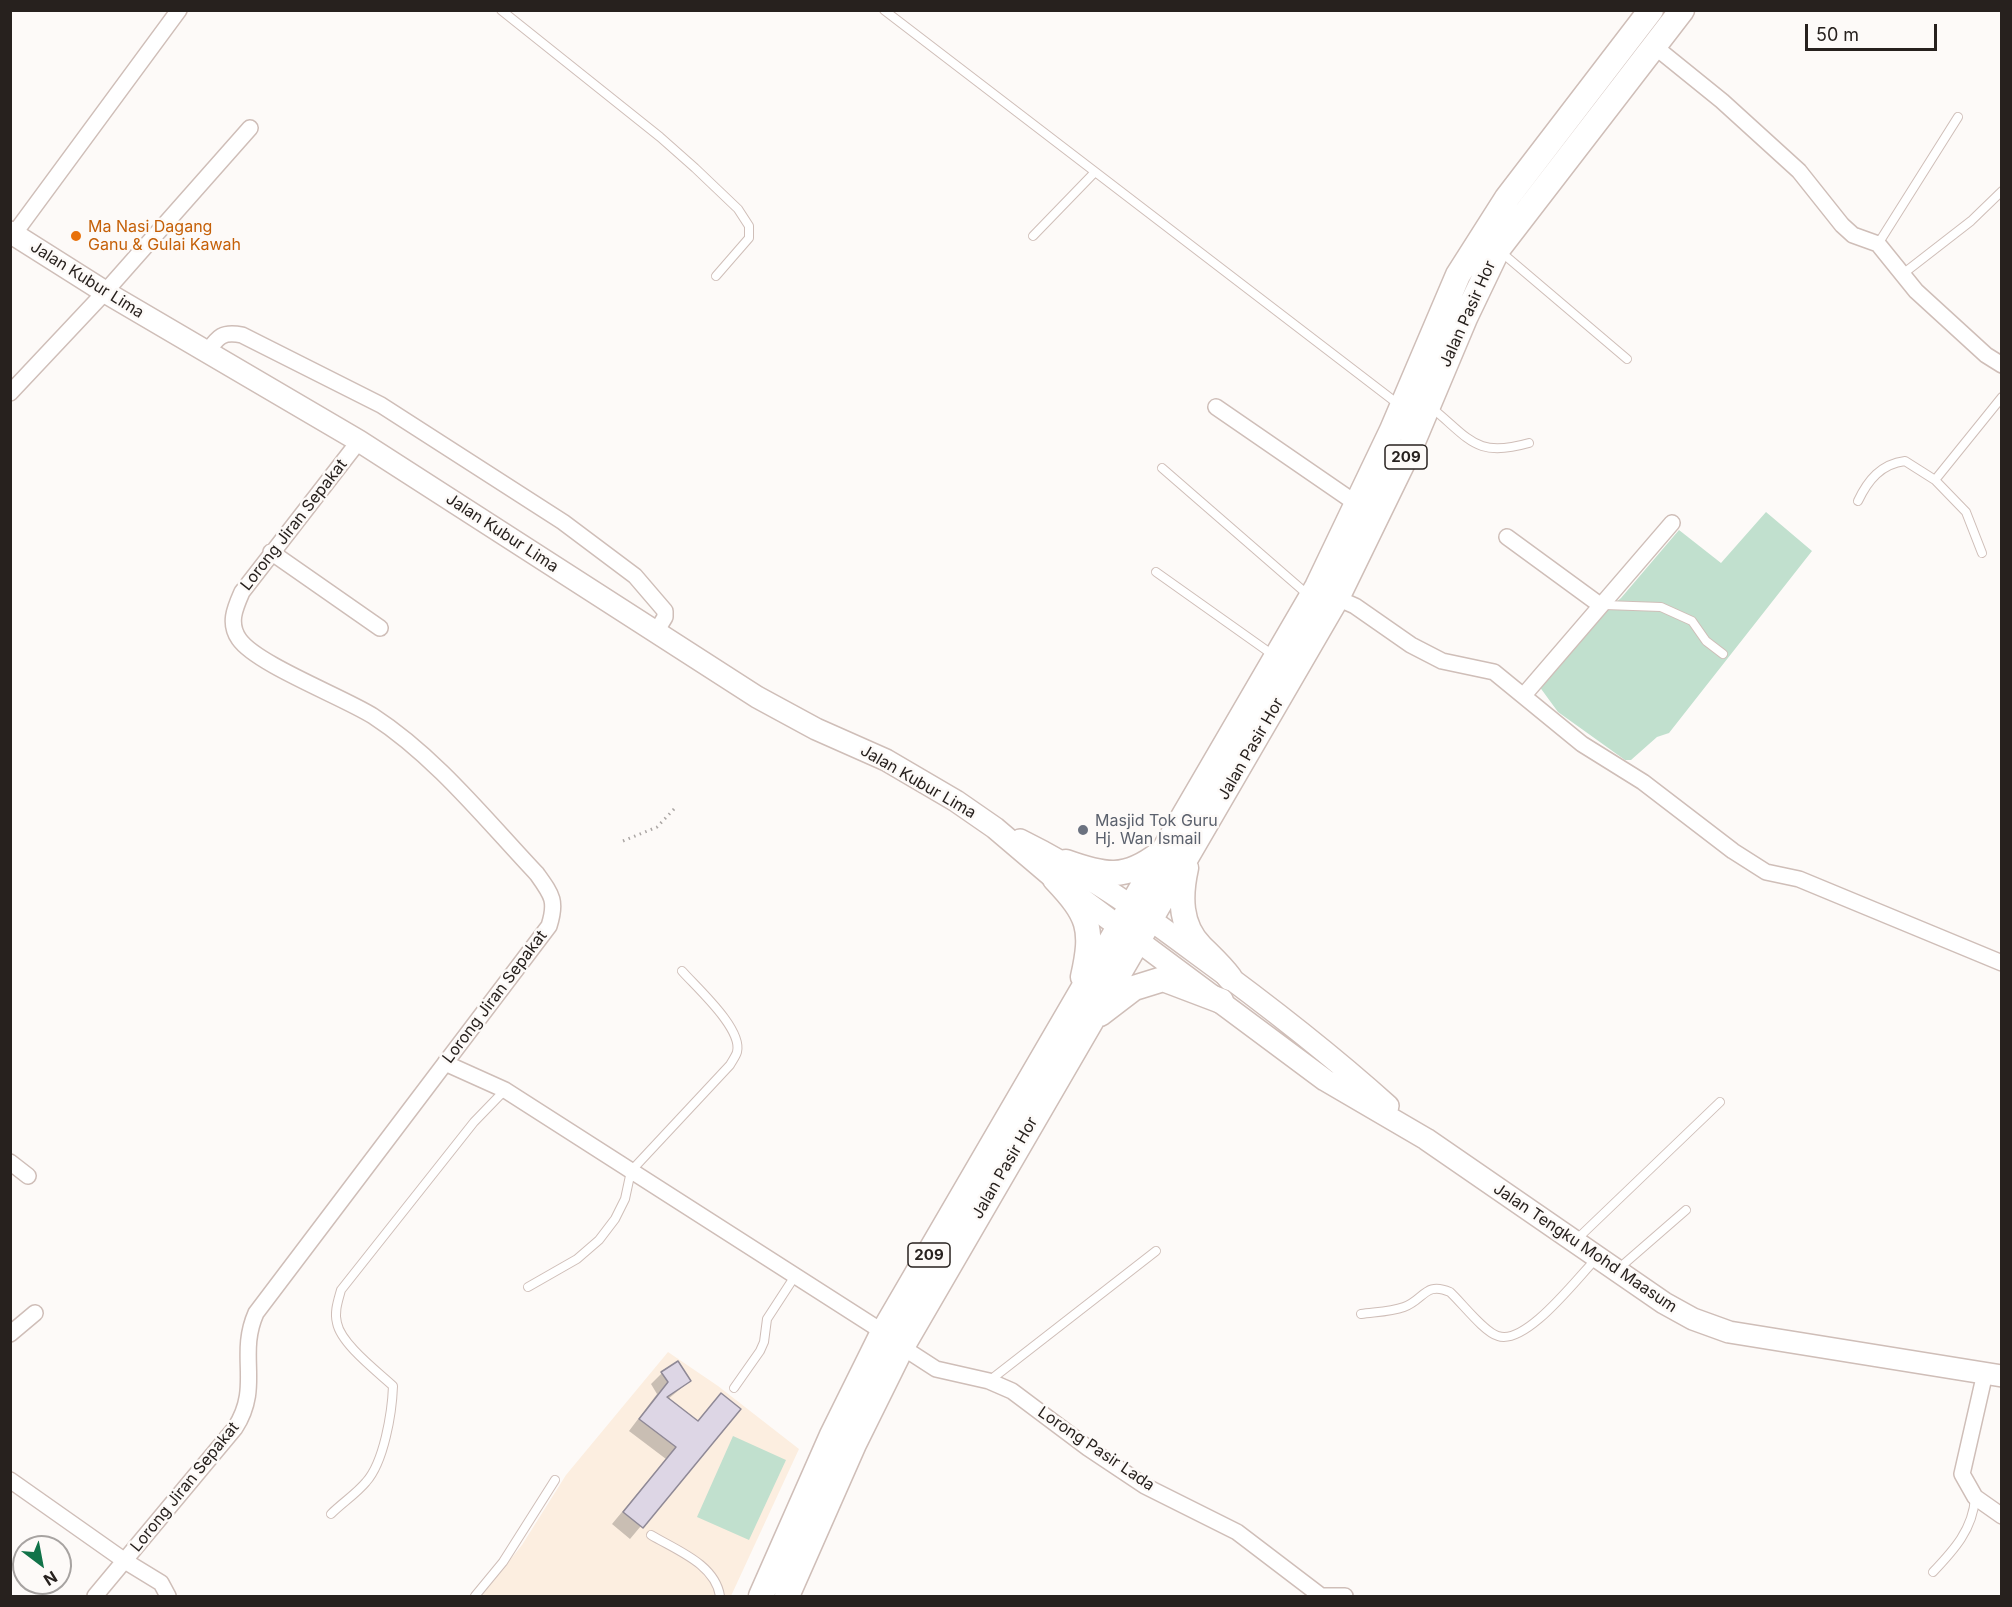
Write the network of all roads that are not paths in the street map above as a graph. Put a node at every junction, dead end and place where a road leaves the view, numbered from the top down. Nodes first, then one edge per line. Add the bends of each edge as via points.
1 (178, 10) edge
2 (501, 10) edge
3 (884, 10) edge
4 (1651, 10) edge
5 (1682, 10) edge
6 (1654, 46) junction
7 (1958, 117) dead end
8 (250, 128) dead end
9 (1095, 172) junction
10 (2001, 191) edge
11 (12, 233) edge
12 (1033, 236) dead end
13 (1878, 244) junction
14 (1498, 249) junction
15 (1904, 273) junction
16 (716, 276) dead end
17 (105, 292) junction
18 (207, 352) junction
19 (1627, 359) dead end
20 (2001, 365) edge
21 (10, 393) edge
22 (2001, 397) edge
23 (1428, 405) junction
24 (1402, 406) junction
25 (1216, 407) dead end
26 (359, 441) junction
27 (1528, 443) dead end
28 (1162, 468) dead end
29 (1935, 480) junction
30 (1858, 501) dead end
31 (1357, 504) junction
32 (1672, 523) dead end
33 (1507, 537) dead end
34 (271, 552) junction
35 (1982, 553) dead end
36 (1156, 572) dead end
37 (1311, 597) junction
38 (1337, 598) junction
39 (1600, 605) junction
40 (380, 628) dead end
41 (656, 632) junction
42 (1724, 654) dead end
43 (1277, 658) junction
44 (1524, 695) junction
45 (1164, 849) junction
46 (1189, 857) junction
47 (1061, 871) junction
48 (1135, 922) junction
49 (2001, 963) edge
50 (682, 971) dead end
51 (1230, 978) junction
52 (1080, 994) junction
53 (1221, 1001) junction
54 (1090, 1021) junction
55 (445, 1063) junction
56 (505, 1090) junction
57 (1720, 1102) dead end
58 (1426, 1140) junction
59 (10, 1162) edge
60 (631, 1171) junction
61 (28, 1176) dead end
62 (1686, 1210) dead end
63 (1574, 1242) junction
64 (1156, 1251) dead end
65 (1597, 1258) junction
66 (1616, 1271) junction
67 (795, 1276) junction
68 (528, 1287) dead end
69 (35, 1313) dead end
70 (1360, 1314) dead end
71 (10, 1334) edge
72 (893, 1340) junction
73 (1993, 1375) edge
74 (989, 1381) junction
75 (734, 1388) dead end
76 (10, 1480) edge
77 (555, 1480) dead end
78 (1975, 1497) junction
79 (331, 1514) dead end
80 (2001, 1516) edge
81 (651, 1535) dead end
82 (125, 1561) junction
83 (1933, 1572) dead end
84 (95, 1596) edge
85 (168, 1596) edge
86 (475, 1596) edge
87 (720, 1596) edge
88 (761, 1596) edge
89 (787, 1596) edge
90 (1321, 1596) edge
91 (1345, 1596) edge

1 - 11 street
2 - 16 lane via 660,137 738,209 749,226 749,238
3 - 9 lane
4 - 24 main road, Jalan Pasir Hor / 209 via 1480,237 1458,274
5 - 6 main road, Jalan Pasir Hor / 209
6 - 13 street via 1799,171 1853,236
6 - 14 main road, Jalan Pasir Hor / 209
7 - 13 lane
8 - 17 street
9 - 12 lane
9 - 24 lane
10 - 15 lane via 1971,221
11 - 17 main road, Jalan Kubur Lima
13 - 15 street
14 - 19 lane
14 - 23 main road, Jalan Pasir Hor / 209
15 - 20 street via 1916,291 1986,356
17 - 18 main road, Jalan Kubur Lima
17 - 21 street
18 - 26 main road, Jalan Kubur Lima
18 - 41 street via 220,335 242,335 381,405 563,522 635,576 664,611 665,617
22 - 29 lane
23 - 27 lane via 1487,450
23 - 38 main road, Jalan Pasir Hor / 209
24 - 31 main road, Jalan Pasir Hor / 209
25 - 31 street
26 - 34 street, Lorong Jiran Sepakat
26 - 41 main road, Jalan Kubur Lima
28 - 37 lane
29 - 30 lane via 1905,461 1895,462 1873,477
29 - 35 lane via 1966,512
31 - 37 main road, Jalan Pasir Hor / 209
32 - 39 street
33 - 39 street
34 - 40 street
34 - 55 street, Lorong Jiran Sepakat via 242,592 233,612 233,630 240,641 285,670 373,716 426,758 549,890 555,908 549,926
36 - 43 lane
37 - 43 main road, Jalan Pasir Hor / 209
38 - 44 street via 1442,661 1494,672
38 - 46 main road, Jalan Pasir Hor / 209
39 - 42 lane via 1661,607 1692,621 1706,641
39 - 44 street
41 - 47 main road, Jalan Kubur Lima via 757,697 886,760 956,801
43 - 45 main road, Jalan Pasir Hor / 209
44 - 49 street via 1582,744 1643,782 1766,872 1799,879
45 - 47 main road via 1142,866 1119,874
45 - 48 main road, Jalan Pasir Hor / 209
46 - 48 main road, Jalan Pasir Hor / 209
46 - 51 main road via 1183,885 1184,917 1198,945
47 - 48 main road, Jalan Kubur Lima
47 - 52 main road via 1089,930 1090,946
48 - 51 main road, Jalan Tengku Mohd Maasum
48 - 52 main road, Jalan Pasir Hor / 209
48 - 53 main road, Jalan Tengku Mohd Maasum
48 - 54 main road, Jalan Pasir Hor / 209
50 - 60 lane via 732,1027 737,1052 730,1065
51 - 58 main road, Jalan Tengku Mohd Maasum via 1336,1059
52 - 72 main road, Jalan Pasir Hor / 209
53 - 54 main road via 1163,979 1134,988
53 - 58 main road, Jalan Tengku Mohd Maasum via 1325,1080
54 - 72 main road, Jalan Pasir Hor / 209
55 - 56 street, Lorong Pasir Lada
55 - 82 street, Lorong Jiran Sepakat via 256,1313 248,1331 246,1412
56 - 60 street, Lorong Pasir Lada
56 - 79 lane via 474,1122 341,1290 337,1324 345,1340 393,1386 393,1406 368,1481
57 - 63 lane
58 - 63 main road, Jalan Tengku Mohd Maasum
59 - 61 street
60 - 67 street, Lorong Pasir Lada
60 - 68 lane via 625,1199 599,1240 577,1259
62 - 66 lane
63 - 65 main road, Jalan Tengku Mohd Maasum
64 - 74 lane
65 - 66 main road, Jalan Tengku Mohd Maasum
65 - 70 lane via 1532,1326 1507,1338 1495,1336 1442,1288 1431,1288 1405,1307
66 - 73 main road, Jalan Tengku Mohd Maasum via 1693,1319 1729,1332
67 - 72 street, Lorong Pasir Lada
67 - 75 lane via 767,1319 764,1342
69 - 71 street
72 - 74 street, Lorong Pasir Lada via 936,1369
72 - 88 main road, Jalan Pasir Hor / 209 via 832,1435
72 - 89 main road, Jalan Pasir Hor / 209 via 854,1444
73 - 78 street via 1962,1474
74 - 90 street, Lorong Pasir Lada via 1012,1391 1145,1486 1237,1532
76 - 82 street
77 - 86 lane via 503,1562
78 - 80 street
78 - 83 lane via 1970,1523 1961,1540
81 - 87 lane via 707,1570
82 - 84 street, Lorong Jiran Sepakat
82 - 85 street via 161,1583
90 - 91 street, Lorong Pasir Lada

